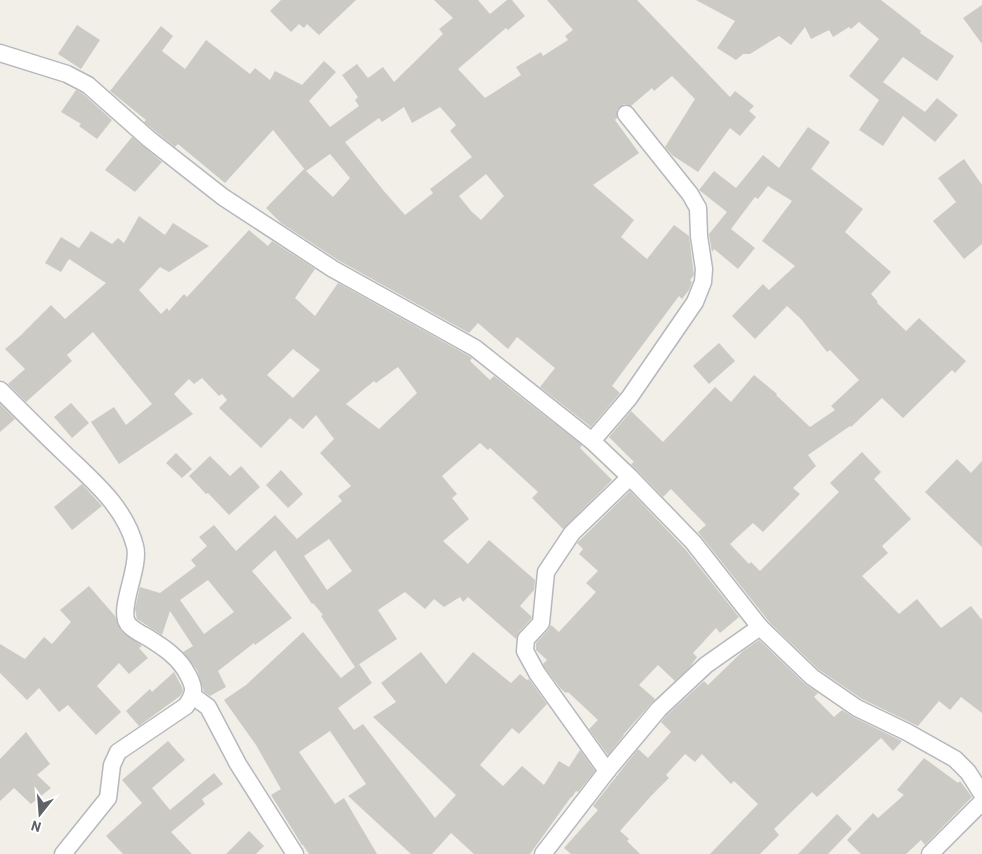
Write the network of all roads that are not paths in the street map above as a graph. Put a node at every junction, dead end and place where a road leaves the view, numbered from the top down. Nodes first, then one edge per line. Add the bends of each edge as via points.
1 (0, 53) edge
2 (626, 114) dead end
3 (0, 390) edge
4 (592, 441) junction
5 (630, 477) junction
6 (760, 627) junction
7 (193, 696) junction
8 (607, 771) junction
9 (982, 794) edge
10 (982, 802) edge
11 (63, 854) edge
12 (295, 854) edge
13 (543, 854) edge
14 (930, 854) edge

1 - 4 street via 67,74 88,85 223,197 333,269 475,348
2 - 4 street via 698,208 703,282 696,302 629,398
3 - 7 street via 104,493 125,519 136,547 124,613 128,624 166,648 183,665 193,685
4 - 5 street
5 - 6 street via 694,542
5 - 8 street via 572,533 546,572 541,623 526,639 525,651 536,673
6 - 8 street via 706,665 659,709
6 - 9 street via 812,677 857,708 954,759 968,772
7 - 11 street via 186,706 118,752 112,764 108,798
7 - 12 street via 208,707 238,764
8 - 13 street
10 - 14 street

